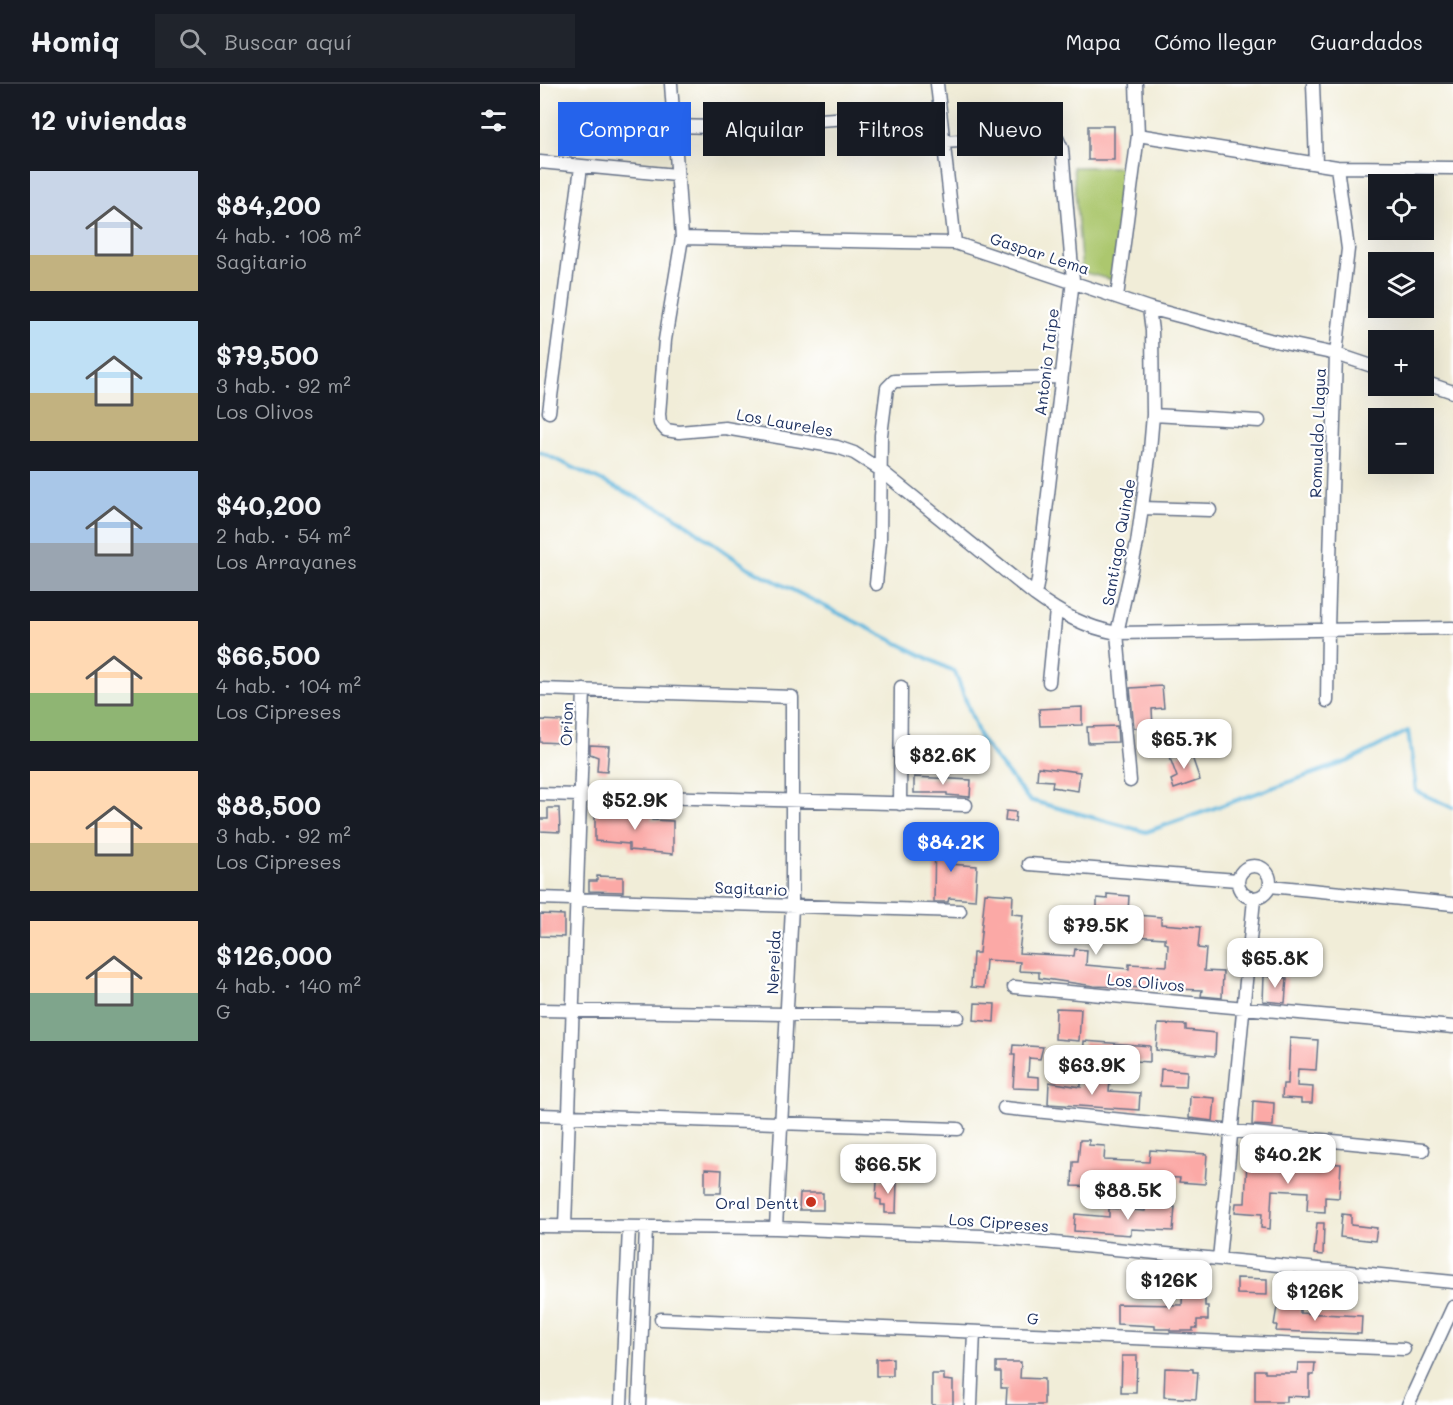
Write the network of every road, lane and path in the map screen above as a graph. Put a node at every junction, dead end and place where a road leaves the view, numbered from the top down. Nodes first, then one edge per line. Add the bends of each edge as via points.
1 (671, 84) edge
2 (937, 84) edge
3 (1136, 84) edge
4 (1313, 84) edge
5 (673, 102) edge
6 (939, 102) edge
7 (837, 119) edge
8 (691, 126) edge
9 (1138, 135) junction
10 (945, 142) edge
11 (676, 156) edge
12 (944, 156) edge
13 (540, 162) edge
14 (1316, 163) junction
15 (581, 167) junction
16 (1337, 167) junction
17 (1453, 168) edge
18 (676, 175) junction
19 (682, 238) junction
20 (955, 243) junction
21 (1072, 280) junction
22 (1117, 297) junction
23 (1149, 308) junction
24 (1336, 354) junction
25 (1368, 365) edge
26 (1060, 377) junction
27 (1434, 385) edge
28 (1453, 392) edge
29 (549, 412) dead end
30 (1153, 415) junction
31 (1259, 421) dead end
32 (879, 469) junction
33 (1142, 508) junction
34 (1210, 510) dead end
35 (876, 584) dead end
36 (1035, 595) junction
37 (1056, 610) junction
38 (1453, 628) edge
39 (1328, 629) junction
40 (1117, 633) junction
41 (1049, 682) dead end
42 (901, 687) dead end
43 (540, 689) edge
44 (584, 690) junction
45 (1327, 701) dead end
46 (1130, 781) dead end
47 (540, 794) edge
48 (580, 794) junction
49 (793, 801) junction
50 (900, 804) junction
51 (966, 805) dead end
52 (1029, 864) dead end
53 (1237, 880) junction
54 (1270, 886) junction
55 (540, 898) edge
56 (576, 898) junction
57 (1254, 899) junction
58 (1453, 904) edge
59 (792, 906) junction
60 (960, 911) dead end
61 (1014, 987) dead end
62 (1243, 1008) junction
63 (540, 1010) edge
64 (573, 1011) junction
65 (788, 1013) junction
66 (958, 1017) dead end
67 (1453, 1028) edge
68 (1004, 1108) dead end
69 (540, 1115) edge
70 (569, 1116) junction
71 (781, 1124) junction
72 (958, 1129) dead end
73 (1230, 1131) junction
74 (1423, 1150) dead end
75 (540, 1226) edge
76 (565, 1226) junction
77 (629, 1228) junction
78 (646, 1228) junction
79 (776, 1228) junction
80 (1219, 1259) junction
81 (1453, 1282) edge
82 (1453, 1307) edge
83 (661, 1319) dead end
84 (974, 1332) junction
85 (1404, 1349) dead end
86 (621, 1405) edge
87 (639, 1405) edge
88 (971, 1405) edge
89 (1408, 1405) edge

1 - 5 street, Los Laureles
2 - 6 street
3 - 9 street
4 - 14 street
7 - 8 street
9 - 14 street
9 - 22 street
10 - 21 street, Antonio Taipe via 1057,138 1062,149
11 - 18 street, Los Laureles
12 - 20 street
13 - 15 street
14 - 16 street
15 - 18 street
15 - 29 street
16 - 17 street
16 - 24 street, Romualdo Llagua via 1348,249
18 - 19 street, Los Laureles
19 - 20 street, Gaspar Lema
19 - 32 street, Los Laureles via 665,340 659,414 664,428 679,432 725,428 837,447
20 - 21 street, Gaspar Lema
21 - 22 street, Gaspar Lema
21 - 26 street, Antonio Taipe
22 - 23 street, Gaspar Lema
23 - 24 street, Gaspar Lema
23 - 30 street, Santiago Quinde
24 - 25 street, Gaspar Lema
24 - 39 street, Romualdo Llagua
26 - 32 street via 894,381 887,388
26 - 36 street, Antonio Taipe
27 - 28 street
30 - 31 street
30 - 33 street, Santiago Quinde
32 - 35 street
32 - 36 street, Los Laureles
33 - 34 street
33 - 40 street, Santiago Quinde
36 - 37 street, Los Laureles
37 - 40 street, Los Laureles via 1096,629
37 - 41 street
38 - 39 street, Los Laureles
39 - 40 street, Los Laureles
39 - 45 street, Romualdo Llagua
40 - 46 street, Santiago Quinde
42 - 50 street
43 - 44 street
44 - 48 street, Orion
44 - 49 street, Nereida via 792,697
47 - 48 street
48 - 49 street
48 - 56 street, Orion
49 - 50 street
49 - 59 street, Nereida
50 - 51 street
52 - 53 street
53 - 54 street via 1246,867 1256,866 1269,875
53 - 57 street via 1239,891
54 - 57 street via 1264,895
54 - 58 street
55 - 56 street, Sagitario
56 - 59 street, Sagitario
56 - 64 street, Orion
57 - 62 street
59 - 60 street, Sagitario
59 - 65 street, Nereida
61 - 62 street, Los Olivos
62 - 67 street, Los Olivos
62 - 73 street
63 - 64 street
64 - 65 street
64 - 70 street, Orion
65 - 66 street
65 - 71 street, Nereida
68 - 73 street
69 - 70 street
70 - 71 street
70 - 76 street, Orion
71 - 72 street
71 - 79 street, Nereida
73 - 74 street
73 - 80 street
75 - 76 street, Los Cipreses
76 - 77 street, Los Cipreses
77 - 78 street, Los Cipreses
77 - 86 street
78 - 79 street, Los Cipreses
78 - 87 street
79 - 80 street, Los Cipreses via 982,1236
80 - 81 street, Los Cipreses
82 - 89 street
83 - 84 street, G
84 - 85 street, G
84 - 88 street

